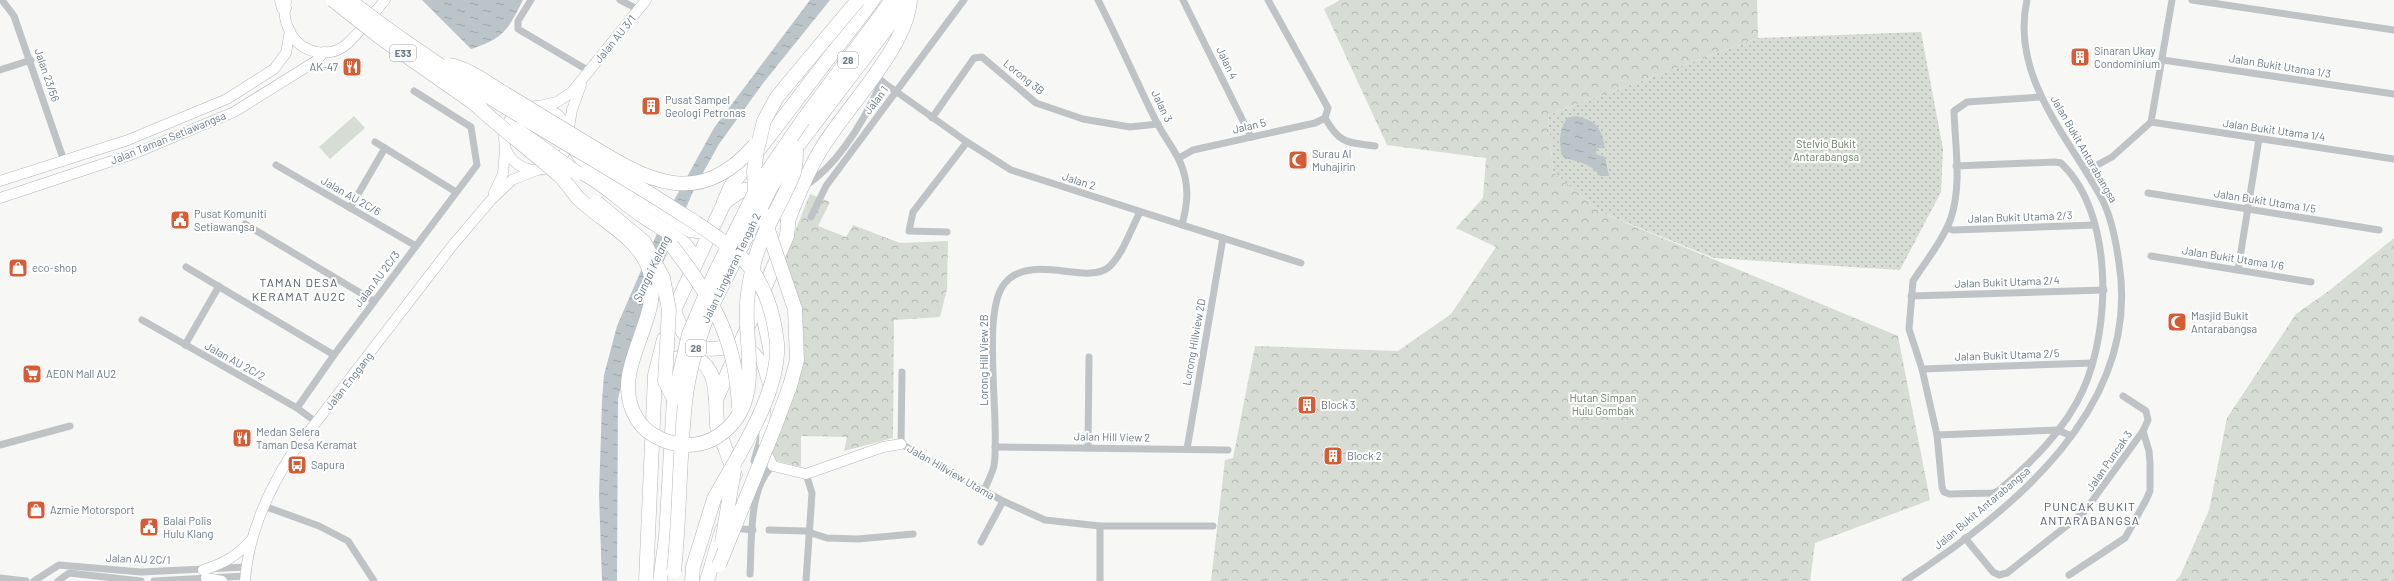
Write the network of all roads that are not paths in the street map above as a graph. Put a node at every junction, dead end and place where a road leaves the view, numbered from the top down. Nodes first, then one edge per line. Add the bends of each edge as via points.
1 (2, 0) edge
2 (333, 0) edge
3 (349, 0) edge
4 (385, 0) edge
5 (531, 0) edge
6 (620, 0) edge
7 (646, 0) edge
8 (858, 0) edge
9 (873, 0) edge
10 (892, 0) edge
11 (909, 0) edge
12 (964, 0) edge
13 (1098, 0) edge
14 (1183, 0) edge
15 (1268, 0) edge
16 (2027, 0) edge
17 (2172, 0) edge
18 (2192, 0) edge
19 (284, 2) edge
20 (639, 10) junction
21 (2394, 30) edge
22 (290, 31) junction
23 (324, 52) junction
24 (30, 60) junction
25 (2163, 60) junction
26 (434, 63) junction
27 (0, 70) edge
28 (586, 75) junction
29 (878, 78) junction
30 (414, 91) dead end
31 (896, 92) junction
32 (2394, 94) edge
33 (2041, 97) junction
34 (474, 104) junction
35 (537, 106) junction
36 (791, 107) junction
37 (932, 118) junction
38 (1325, 118) junction
39 (2151, 122) junction
40 (1158, 124) junction
41 (568, 135) junction
42 (771, 135) junction
43 (1251, 137) junction
44 (2259, 139) junction
45 (375, 142) dead end
46 (966, 142) junction
47 (1375, 146) dead end
48 (386, 148) junction
49 (505, 148) junction
50 (796, 148) junction
51 (820, 151) junction
52 (1179, 158) junction
53 (2394, 159) edge
54 (64, 161) junction
55 (276, 165) dead end
56 (1956, 166) junction
57 (542, 169) junction
58 (2086, 171) junction
59 (562, 178) junction
60 (0, 181) edge
61 (801, 189) junction
62 (456, 192) junction
63 (2148, 193) dead end
64 (0, 198) edge
65 (776, 198) junction
66 (491, 200) junction
67 (724, 203) junction
68 (350, 208) junction
69 (2248, 209) junction
70 (1140, 212) junction
71 (810, 217) dead end
72 (788, 221) junction
73 (244, 224) dead end
74 (1182, 225) junction
75 (2094, 225) junction
76 (1947, 228) junction
77 (711, 229) junction
78 (2379, 230) dead end
79 (947, 232) dead end
80 (686, 236) junction
81 (1223, 238) junction
82 (416, 246) junction
83 (2151, 256) dead end
84 (696, 262) junction
85 (1301, 263) dead end
86 (186, 267) dead end
87 (2238, 270) junction
88 (2311, 282) dead end
89 (219, 286) junction
90 (2104, 290) junction
91 (1911, 296) junction
92 (374, 301) junction
93 (758, 302) junction
94 (674, 310) junction
95 (142, 320) dead end
96 (185, 345) junction
97 (738, 345) junction
98 (334, 355) junction
99 (1089, 357) dead end
100 (2092, 363) junction
101 (1922, 369) junction
102 (902, 372) dead end
103 (655, 375) junction
104 (769, 387) junction
105 (2123, 396) dead end
106 (674, 399) junction
107 (716, 400) junction
108 (297, 408) junction
109 (316, 422) junction
110 (70, 426) dead end
111 (2058, 430) junction
112 (763, 431) junction
113 (2143, 431) junction
114 (1937, 434) junction
115 (2071, 436) junction
116 (901, 444) junction
117 (0, 446) edge
118 (995, 447) junction
119 (1088, 448) junction
120 (1187, 449) junction
121 (1228, 450) dead end
122 (773, 466) junction
123 (806, 474) junction
124 (984, 491) junction
125 (1003, 502) junction
126 (264, 506) junction
127 (754, 507) junction
128 (1100, 526) junction
129 (1213, 526) dead end
130 (722, 527) junction
131 (753, 530) junction
132 (769, 530) dead end
133 (809, 534) junction
134 (913, 534) dead end
135 (1965, 538) junction
136 (252, 539) junction
137 (981, 542) dead end
138 (718, 565) junction
139 (204, 574) junction
140 (750, 574) dead end
141 (245, 575) edge
142 (2069, 575) dead end
143 (667, 576) edge
144 (0, 578) edge
145 (26, 581) edge
146 (34, 581) edge
147 (58, 581) edge
148 (141, 581) edge
149 (154, 581) edge
150 (222, 581) edge
151 (374, 581) edge
152 (646, 581) edge
153 (692, 581) edge
154 (707, 581) edge
155 (712, 581) edge
156 (806, 581) edge
157 (1100, 581) edge
158 (1905, 581) edge

1 - 24 street, Jalan 23/56 via 14,16
2 - 34 highway, E33, bridge via 381,38
3 - 26 highway, bridge
4 - 23 main road via 347,44 337,50
5 - 28 street via 518,21 518,29
6 - 20 street
7 - 20 main road, Jalan AU 3/1
8 - 138 highway, bridge via 777,98 764,121 754,171 755,192 794,309 797,360 774,429
9 - 36 highway
10 - 106 highway, Jalan Lingkaran Tengah 2 / 28, bridge via 759,184 715,273 689,334
11 - 29 highway via 909,14
11 - 50 highway, Jalan Lingkaran Tengah 2 / 28
12 - 31 street, Jalan 1
13 - 40 street, Jalan 3
14 - 43 street, Jalan 4
15 - 38 street via 1328,108
16 - 33 street, Jalan Bukit Antarabangsa via 2024,30 2026,52
17 - 25 street
18 - 21 street
19 - 22 main road via 286,23
20 - 28 main road, Jalan AU 3/1
22 - 23 main road via 301,46 308,50
22 - 54 main road, Jalan Taman Setiawangsa via 286,53 278,65 227,99 128,140
23 - 64 main road, Jalan Taman Setiawangsa via 316,61 234,112 133,154
24 - 27 street
24 - 54 street, Jalan 23/56
25 - 32 street, Jalan Bukit Utama 1/3
25 - 39 street
26 - 36 highway, bridge via 457,66 622,165 665,183 684,184 724,174 741,162
26 - 153 highway, bridge via 727,244 745,261 769,302 777,344 774,375 766,399 714,499 693,567
28 - 35 main road, Jalan AU 3/1 via 572,92 556,102
28 - 41 main road, Jalan AU 3/1 via 572,110
29 - 31 street, Jalan 2
29 - 51 highway
29 - 61 street via 872,103 846,142 819,177
30 - 62 street, Jalan AU 2C/3 via 470,127 477,165
31 - 37 street, Jalan 2
31 - 71 street, Jalan 1 via 826,186
33 - 56 street via 1967,102 1954,110
33 - 58 street, Jalan Bukit Antarabangsa via 2058,129
34 - 59 highway, bridge
34 - 138 highway, bridge via 512,126 656,230 688,267 723,324 732,353 740,420
35 - 41 main road via 554,112 561,118
35 - 49 main road via 518,112 510,119 504,138
36 - 42 highway
37 - 40 street, Lorong 3B via 977,56 982,57 1036,103 1083,119 1130,127
37 - 46 street, Jalan 2
38 - 43 street, Jalan 5 via 1315,123
38 - 47 street via 1335,135 1342,140
39 - 44 street, Jalan Bukit Utama 1/4
39 - 58 street via 2112,157
40 - 52 street, Jalan 3
41 - 57 main road via 566,151 561,159
41 - 80 highway via 585,163 648,203
42 - 51 highway via 772,159 784,165 793,164
42 - 67 highway via 731,186
43 - 52 street, Jalan 5 via 1194,150
44 - 53 street, Jalan Bukit Utama 1/4
44 - 69 street
45 - 48 street
46 - 70 street, Jalan 2 via 1011,170
46 - 79 street via 913,212 909,231
48 - 62 street
48 - 68 street
49 - 57 main road via 518,165
49 - 66 main road, Jalan Enggang via 503,174
50 - 59 highway, bridge via 794,174 760,243 753,265 747,302 750,385 745,404 726,431 701,444 676,444 658,438 637,419 630,402 628,378 632,359 651,309 653,293 647,264 631,242 578,198
50 - 143 highway, Jalan Lingkaran Tengah 2 / 28, bridge via 767,194 708,314 698,342 685,403
51 - 61 highway
52 - 74 street, Jalan 3 via 1185,177 1187,204
54 - 60 main road, Jalan Taman Setiawangsa
55 - 68 street, Jalan AU 2C/6
56 - 75 street via 2061,163 2087,202
56 - 76 street via 1954,199
57 - 66 main road, Jalan Enggang via 512,180
57 - 80 highway via 572,168 640,215
58 - 115 street, Jalan Bukit Antarabangsa via 2111,220 2122,289 2120,322 2110,366 2103,386
59 - 106 highway, bridge via 613,214 644,242 654,258 664,278 667,293 669,310 665,381
61 - 65 street
61 - 72 highway
62 - 82 street, Jalan AU 2C/3
63 - 69 street, Jalan Bukit Utama 1/5
65 - 67 highway via 763,191 750,189 740,192
65 - 72 highway
66 - 109 main road, Jalan Enggang via 452,246
67 - 77 highway
68 - 82 street, Jalan AU 2C/6
69 - 78 street, Jalan Bukit Utama 1/5
69 - 87 street
70 - 74 street, Jalan 2
70 - 118 street, Lorong Hill View 2B via 1116,260 1108,268 1098,272 1035,268 1015,275 998,293 993,318
72 - 93 highway via 786,236
73 - 92 street
74 - 81 street, Jalan 2
75 - 76 street, Jalan Bukit Utama 2/3 via 1953,230
75 - 90 street via 2101,257
76 - 91 street via 1913,281
77 - 80 highway
77 - 84 highway
80 - 84 highway
81 - 85 street, Jalan 2
81 - 120 street, Lorong Hillview 2D
82 - 92 street, Jalan AU 2C/3
83 - 87 street, Jalan Bukit Utama 1/6
84 - 94 highway
86 - 89 street
87 - 88 street, Jalan Bukit Utama 1/6
89 - 96 street
89 - 98 street
90 - 91 street, Jalan Bukit Utama 2/4
90 - 100 street via 2101,326
91 - 101 street via 1909,329
92 - 98 street, Jalan AU 2C/3
93 - 97 highway
93 - 104 main road via 768,347
94 - 97 highway via 684,336 692,344 706,349
94 - 103 highway via 661,347
95 - 96 street, Jalan AU 2C/2
96 - 108 street, Jalan AU 2C/2
97 - 104 main road via 756,352 761,358
97 - 107 highway
98 - 108 street, Jalan AU 2C/3
99 - 119 street
100 - 101 street, Jalan Bukit Utama 2/5
100 - 111 street via 2083,390
101 - 114 street
102 - 116 street
103 - 107 highway via 666,362 676,357 688,357 699,361 711,373
103 - 152 highway
104 - 112 main road
105 - 113 street, Jalan Puncak 3 via 2146,411 2148,420
106 - 143 highway, Jalan Lingkaran Tengah 2 / 28 via 666,537
107 - 130 highway via 717,426 736,478 732,500
108 - 109 street, Jalan AU 2C/2
109 - 126 main road, Jalan Enggang via 275,480
110 - 117 street
111 - 114 street
111 - 114 street via 2029,464 1993,493 1944,492
111 - 115 street
112 - 122 main road via 764,448
112 - 127 street via 753,467
113 - 135 street, Jalan Puncak 3 via 2084,512 2007,573 1999,575 1993,572
113 - 142 street via 2150,463 2150,491 2146,500 2125,538
115 - 135 street, Jalan Bukit Antarabangsa via 2044,470 2021,493
116 - 123 main road, Jalan Hillview Utama via 883,447
116 - 124 street, Jalan Hillview Utama
118 - 119 street, Jalan Hill View 2
118 - 124 street, Lorong Hill View 2B via 994,466
119 - 120 street, Jalan Hill View 2
120 - 121 street, Jalan Hill View 2
122 - 123 main road
122 - 127 street via 761,480
123 - 133 street via 812,493
124 - 125 street, Jalan Hillview Utama
125 - 128 street, Jalan Hillview Utama via 1045,520
125 - 137 street
126 - 136 main road, Jalan Enggang
126 - 151 street via 319,526 348,541
127 - 131 street
128 - 129 street, Jalan Hillview Utama
128 - 157 street
130 - 131 street
130 - 154 highway
131 - 140 street
132 - 133 street via 804,531
133 - 134 street via 827,538 858,539
133 - 156 street
135 - 158 street, Jalan Bukit Antarabangsa
136 - 139 main road via 239,552
136 - 141 main road, Jalan Enggang
138 - 155 highway
139 - 141 street, Jalan AU 2C/1
139 - 146 street, Jalan AU 2C/1 via 59,565
139 - 149 street, Jalan AU 2C/1
139 - 150 main road
144 - 145 street
147 - 148 street, Jalan AU 2C/1 via 63,576 76,573

